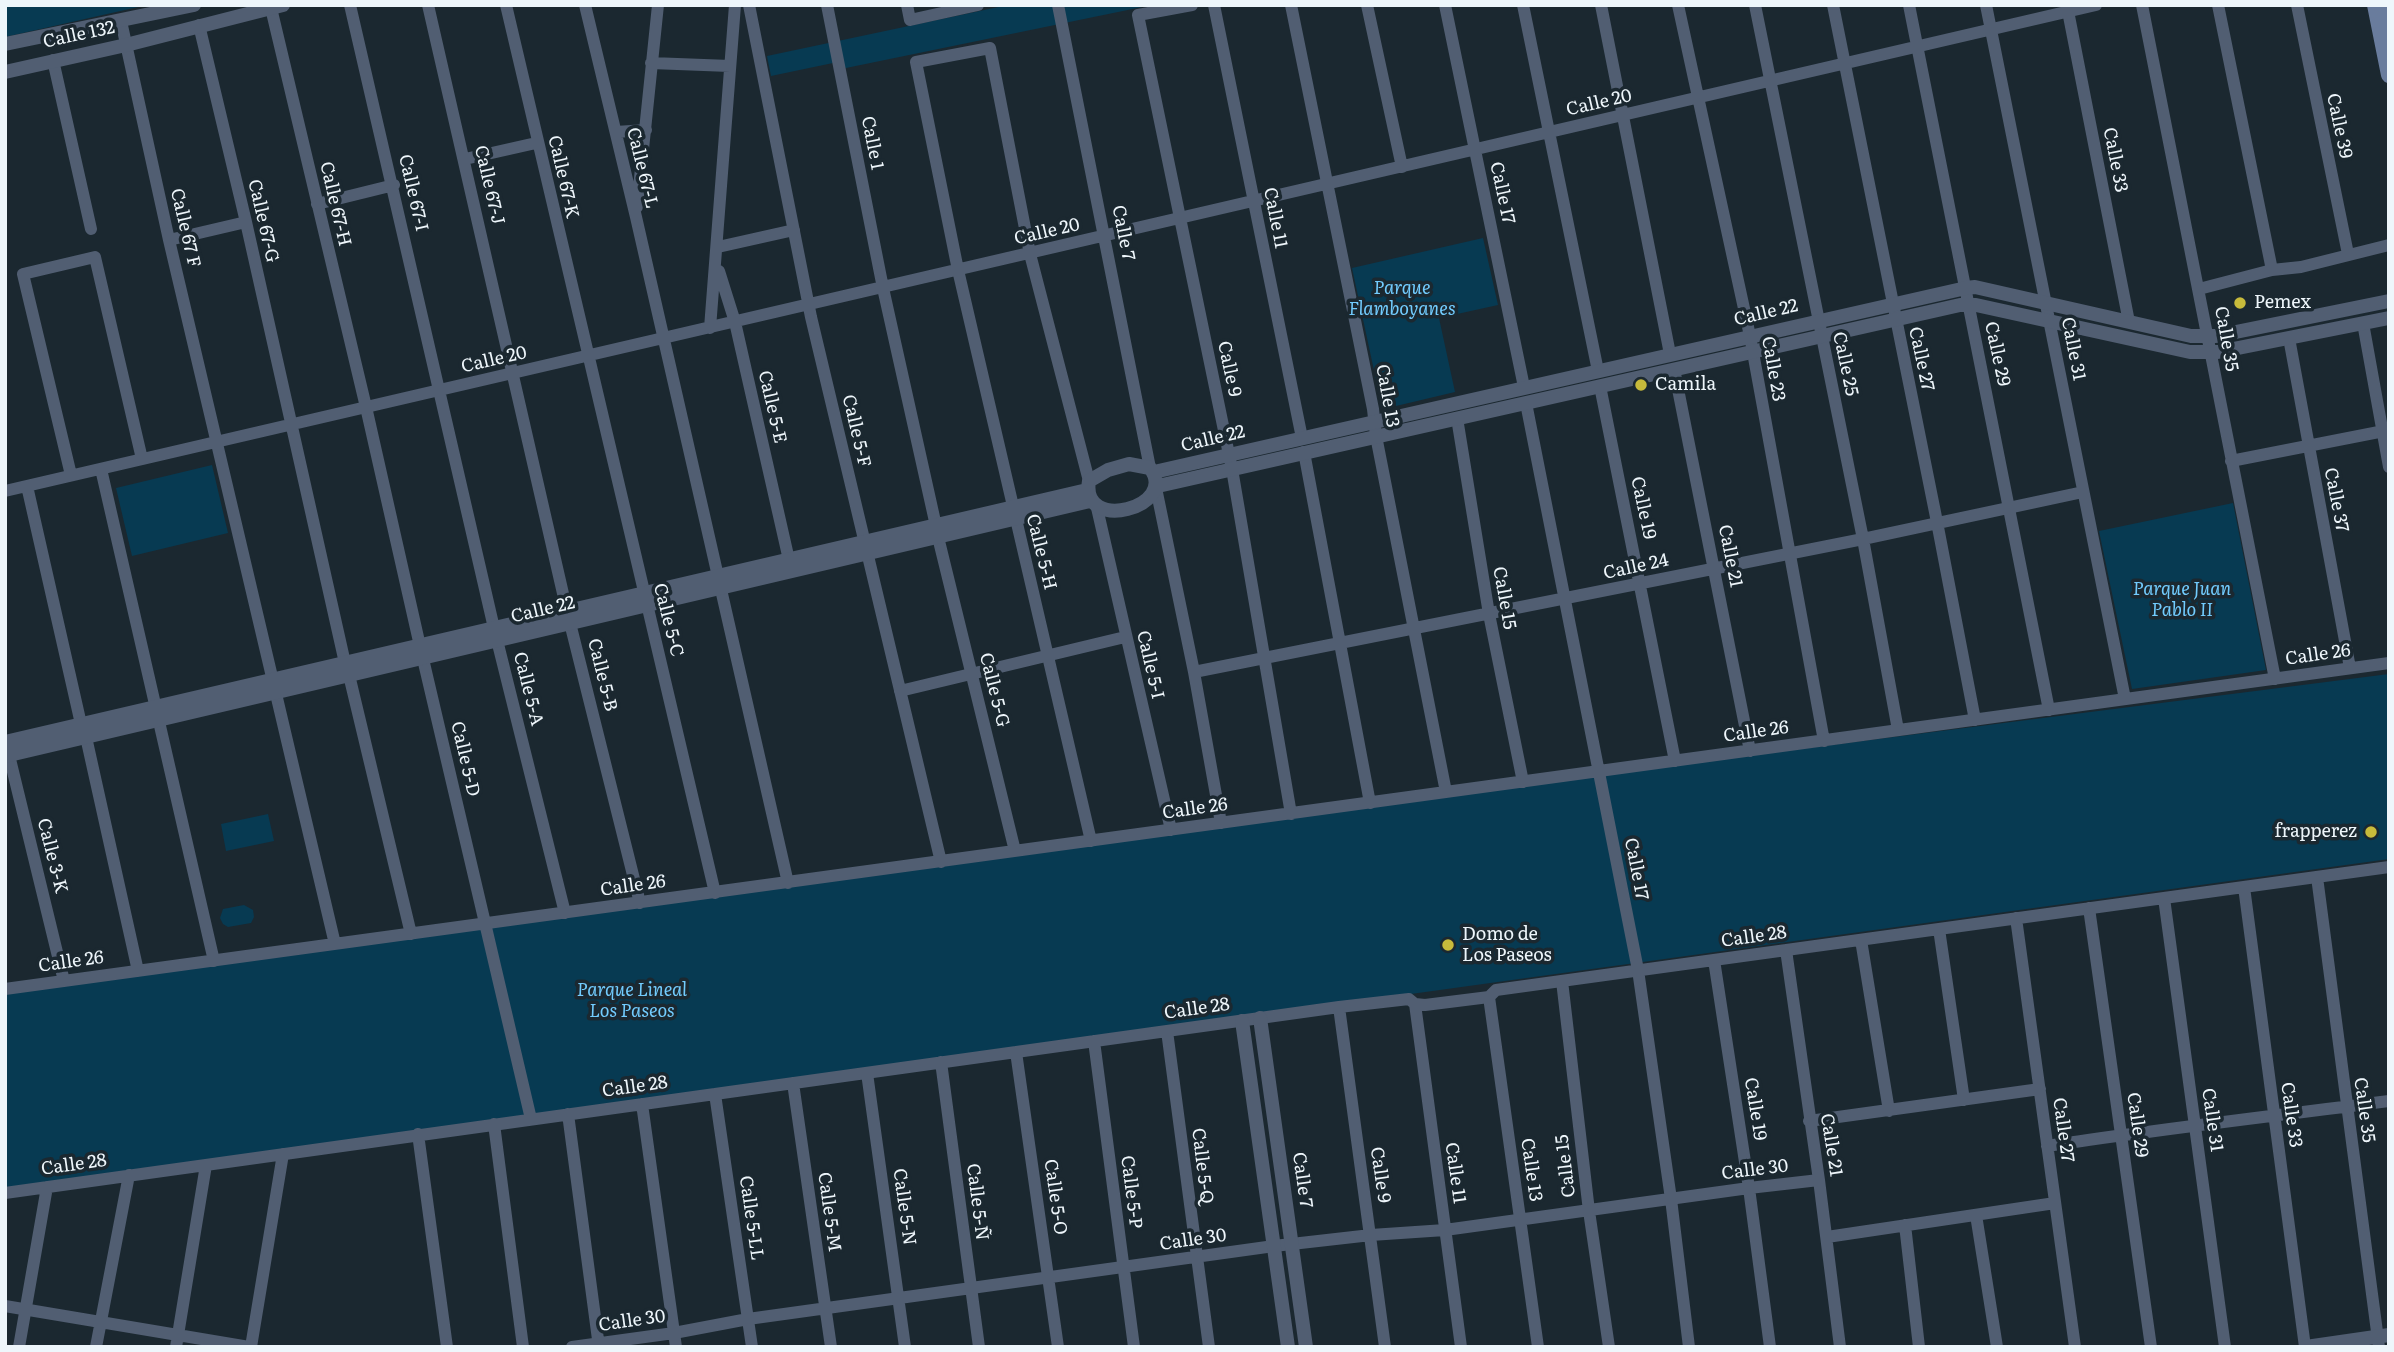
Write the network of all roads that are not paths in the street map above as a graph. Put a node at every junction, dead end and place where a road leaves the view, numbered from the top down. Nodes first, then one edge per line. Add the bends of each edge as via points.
1 (194, 5) edge
2 (350, 5) edge
3 (428, 5) edge
4 (506, 5) edge
5 (585, 5) edge
6 (657, 5) edge
7 (735, 5) edge
8 (748, 5) edge
9 (827, 5) edge
10 (907, 5) edge
11 (978, 5) edge
12 (1058, 5) edge
13 (1192, 5) edge
14 (1214, 5) edge
15 (1291, 5) edge
16 (1367, 5) edge
17 (1445, 5) edge
18 (1524, 5) edge
19 (1601, 5) edge
20 (1678, 5) edge
21 (1755, 5) edge
22 (1833, 5) edge
23 (1909, 5) edge
24 (1986, 5) edge
25 (2096, 5) edge
26 (2142, 5) edge
27 (2218, 5) edge
28 (2297, 5) edge
29 (2375, 5) edge
30 (2386, 5) edge
31 (277, 7) edge
32 (2068, 8) edge
33 (2389, 17) edge
34 (121, 21) junction
35 (199, 25) junction
36 (1991, 30) junction
37 (5, 44) edge
38 (126, 45) junction
39 (1918, 47) junction
40 (53, 60) junction
41 (916, 62) joint
42 (652, 63) junction
43 (1844, 65) junction
44 (730, 66) junction
45 (5, 72) edge
46 (2389, 75) edge
47 (1770, 81) junction
48 (1698, 98) junction
49 (1623, 116) junction
50 (646, 130) junction
51 (616, 132) junction
52 (1549, 133) junction
53 (537, 143) junction
54 (1475, 150) junction
55 (465, 159) junction
56 (1402, 167) junction
57 (394, 185) junction
58 (1327, 185) junction
59 (1254, 202) junction
60 (317, 204) junction
61 (636, 217) junction
62 (1180, 219) junction
63 (246, 222) junction
64 (91, 229) dead end
65 (794, 230) junction
66 (1104, 237) junction
67 (169, 240) junction
68 (2389, 245) edge
69 (718, 247) junction
70 (1030, 254) junction
71 (2348, 254) junction
72 (716, 264) junction
73 (958, 270) junction
74 (2272, 270) junction
75 (883, 288) junction
76 (1966, 288) junction
77 (2199, 289) junction
78 (2389, 301) edge
79 (1892, 303) junction
80 (2046, 303) junction
81 (809, 305) junction
82 (1969, 305) junction
83 (2389, 318) edge
84 (1895, 319) junction
85 (1818, 320) junction
86 (2049, 321) junction
87 (735, 322) junction
88 (2129, 322) junction
89 (2363, 323) junction
90 (710, 328) junction
91 (1750, 336) junction
92 (1822, 336) junction
93 (2207, 336) junction
94 (664, 338) junction
95 (2289, 338) junction
96 (1752, 352) junction
97 (2210, 352) junction
98 (1670, 354) junction
99 (587, 356) junction
100 (1674, 369) junction
101 (1598, 370) junction
102 (514, 373) junction
103 (1600, 386) junction
104 (1524, 387) junction
105 (440, 390) junction
106 (1526, 403) junction
107 (366, 407) junction
108 (1457, 418) junction
109 (292, 424) junction
110 (1374, 429) junction
111 (2385, 430) edge
112 (218, 442) junction
113 (1303, 445) junction
114 (2308, 446) junction
115 (142, 459) junction
116 (2231, 461) junction
117 (1230, 462) junction
118 (2389, 467) edge
119 (101, 469) junction
120 (71, 475) junction
121 (1155, 478) junction
122 (27, 486) junction
123 (5, 491) edge
124 (2083, 492) junction
125 (1091, 495) junction
126 (2010, 506) junction
127 (1013, 514) junction
128 (1937, 522) junction
129 (937, 531) junction
130 (1863, 539) junction
131 (866, 548) junction
132 (1790, 553) junction
133 (789, 560) junction
134 (1715, 569) junction
135 (718, 582) junction
136 (1641, 583) junction
137 (645, 599) junction
138 (1565, 600) junction
139 (1489, 614) junction
140 (569, 617) junction
141 (1413, 628) junction
142 (496, 634) junction
143 (1125, 637) junction
144 (1340, 642) junction
145 (422, 652) junction
146 (1048, 656) junction
147 (1265, 658) junction
148 (2389, 663) edge
149 (2350, 668) junction
150 (347, 669) junction
151 (1194, 672) junction
152 (972, 673) junction
153 (2275, 678) junction
154 (274, 686) junction
155 (900, 691) junction
156 (2124, 699) junction
157 (2049, 710) junction
158 (157, 713) junction
159 (1975, 720) junction
160 (84, 730) junction
161 (1898, 730) junction
162 (1824, 741) junction
163 (6, 747) edge
164 (1750, 751) junction
165 (1675, 761) junction
166 (1599, 771) junction
167 (1523, 782) junction
168 (1446, 792) junction
169 (1370, 803) junction
170 (1292, 814) junction
171 (1220, 823) junction
172 (1171, 830) junction
173 (1091, 841) junction
174 (1015, 851) junction
175 (941, 862) junction
176 (2389, 867) edge
177 (2317, 877) junction
178 (788, 883) junction
179 (2244, 887) junction
180 (715, 893) junction
181 (2164, 898) junction
182 (640, 903) junction
183 (2089, 908) junction
184 (565, 913) junction
185 (2015, 918) junction
186 (486, 924) junction
187 (1940, 929) junction
188 (411, 934) junction
189 (1861, 940) junction
190 (335, 944) junction
191 (1786, 950) junction
192 (1714, 960) junction
193 (214, 961) junction
194 (1638, 970) junction
195 (138, 971) junction
196 (64, 981) junction
197 (1562, 981) junction
198 (5, 989) edge
199 (1489, 998) junction
200 (1415, 1004) junction
201 (1339, 1007) junction
202 (1260, 1018) junction
203 (1242, 1021) junction
204 (1167, 1031) junction
205 (1094, 1041) junction
206 (1016, 1052) junction
207 (942, 1062) junction
208 (867, 1073) junction
209 (793, 1083) junction
210 (2040, 1090) junction
211 (715, 1094) junction
212 (1964, 1100) junction
213 (2389, 1101) edge
214 (642, 1104) junction
215 (2346, 1107) junction
216 (1889, 1111) junction
217 (568, 1114) junction
218 (2274, 1117) junction
219 (531, 1119) junction
220 (1809, 1121) junction
221 (494, 1124) junction
222 (2195, 1124) junction
223 (418, 1134) junction
224 (2121, 1135) junction
225 (2047, 1146) junction
226 (283, 1154) junction
227 (205, 1165) junction
228 (129, 1175) junction
229 (1819, 1180) junction
230 (47, 1187) junction
231 (1749, 1188) junction
232 (5, 1193) edge
233 (1671, 1199) junction
234 (2055, 1203) junction
235 (1589, 1211) junction
236 (1976, 1215) junction
237 (1521, 1219) junction
238 (1905, 1225) junction
239 (1445, 1230) junction
240 (1371, 1235) junction
241 (1827, 1237) junction
242 (1274, 1246) junction
243 (1292, 1246) junction
244 (1196, 1257) junction
245 (1123, 1267) junction
246 (1048, 1277) junction
247 (971, 1288) junction
248 (899, 1298) junction
249 (5, 1306) edge
250 (826, 1308) junction
251 (26, 1310) junction
252 (748, 1319) junction
253 (100, 1322) junction
254 (674, 1333) junction
255 (2381, 1340) edge
256 (177, 1341) edge
257 (599, 1345) edge
258 (19, 1347) edge
259 (96, 1347) edge
260 (250, 1347) edge
261 (447, 1347) edge
262 (523, 1347) edge
263 (572, 1347) edge
264 (676, 1347) edge
265 (752, 1347) edge
266 (831, 1347) edge
267 (905, 1347) edge
268 (979, 1347) edge
269 (1058, 1347) edge
270 (1134, 1347) edge
271 (1209, 1347) edge
272 (1288, 1347) edge
273 (1306, 1347) edge
274 (1385, 1347) edge
275 (1461, 1347) edge
276 (1538, 1347) edge
277 (1609, 1347) edge
278 (1689, 1347) edge
279 (1770, 1347) edge
280 (1840, 1347) edge
281 (1919, 1347) edge
282 (1997, 1347) edge
283 (2075, 1347) edge
284 (2151, 1347) edge
285 (2225, 1347) edge
286 (2306, 1347) edge

1 - 34 street, Calle 132
2 - 57 street, Calle 67-I
3 - 55 street, Calle 67-J
4 - 53 street, Calle 67-K
5 - 51 street, Calle 67-L
6 - 42 street
7 - 44 street, Calle 5-E
8 - 65 street, Calle 5-F
9 - 75 street, Calle 1
10 - 11 street via 910,20
12 - 66 street, Calle 7
13 - 62 street, Calle 9 via 1138,15
14 - 59 street, Calle 11
15 - 58 street, Calle 13
16 - 56 street
17 - 54 street, Calle 17
18 - 52 street
19 - 49 street
20 - 48 street, Calle 23
21 - 47 street, Calle 25
22 - 43 street, Calle 27
23 - 39 street, Calle 29
24 - 36 street, Calle 31
25 - 32 street, Calle 20
26 - 77 street, Calle 35
27 - 74 street
28 - 71 street, Calle 39
29 - 46 main road
30 - 33 main road
31 - 35 street, Calle 132
31 - 60 street, Calle 67-H
32 - 36 street, Calle 20
32 - 88 street, Calle 33
34 - 37 street, Calle 132
34 - 38 street, Calle 67 F
35 - 38 street, Calle 132
35 - 63 street, Calle 67-G
36 - 39 street, Calle 20
36 - 80 street, Calle 31
38 - 40 street, Calle 132
38 - 67 street, Calle 67 F
39 - 43 street, Calle 20
39 - 76 street, Calle 29
40 - 45 street, Calle 132
40 - 64 street
41 - 70 street, Calle 5-I via 990,48
41 - 73 street, Calle 5-H
42 - 44 street
42 - 50 street
43 - 47 street, Calle 20
43 - 79 street, Calle 27
44 - 69 street, Calle 5-E
47 - 48 street, Calle 20
47 - 85 street, Calle 25
48 - 49 street, Calle 20
48 - 91 street, Calle 23
49 - 52 street, Calle 20
49 - 98 street
50 - 51 street
50 - 61 street
51 - 61 street, Calle 67-L
52 - 54 street, Calle 20
52 - 101 street
53 - 55 street
53 - 99 street, Calle 67-K
54 - 56 street, Calle 20
54 - 104 street, Calle 17
55 - 102 street, Calle 67-J
56 - 58 street, Calle 20
57 - 60 street
57 - 105 street, Calle 67-I
58 - 59 street, Calle 20
58 - 110 street, Calle 13
59 - 62 street, Calle 20
59 - 113 street, Calle 11
60 - 107 street, Calle 67-H
61 - 94 street, Calle 67-L
62 - 66 street, Calle 20
62 - 117 street, Calle 9
63 - 67 street
63 - 109 street, Calle 67-G
65 - 69 street
65 - 81 street, Calle 5-F
66 - 70 street, Calle 20
66 - 121 street, Calle 7
67 - 112 street, Calle 67 F
68 - 71 street
69 - 72 street, Calle 5-E
70 - 73 street, Calle 20
70 - 125 street, Calle 5-I
71 - 74 street
72 - 87 street, Calle 5-E
72 - 90 street, Calle 5-E
73 - 75 street, Calle 20
73 - 127 street, Calle 5-H
74 - 77 street
75 - 81 street, Calle 20
75 - 129 street, Calle 5-G
76 - 79 street, Calle 22
76 - 80 street, Calle 22
76 - 82 street, Calle 29
77 - 93 street, Calle 35
78 - 93 street, Calle 22
79 - 84 street, Calle 27
79 - 85 street, Calle 22
80 - 86 street, Calle 31
80 - 88 street, Calle 22
81 - 87 street, Calle 20
81 - 131 street, Calle 5-F
82 - 84 street, Calle 22
82 - 86 street, Calle 22
82 - 126 street, Calle 29
83 - 89 street, Calle 22
84 - 92 street, Calle 22
84 - 128 street, Calle 27
85 - 91 street, Calle 22
85 - 92 street, Calle 25
86 - 97 street, Calle 22 via 2190,352
86 - 124 street, Calle 31
87 - 90 street, Calle 20
87 - 133 street, Calle 5-E
88 - 93 street, Calle 22
89 - 95 street, Calle 22
89 - 111 street
90 - 94 street, Calle 20
91 - 96 street, Calle 23
91 - 98 street, Calle 22
92 - 96 street, Calle 22
92 - 130 street, Calle 25
93 - 97 street, Calle 35
94 - 99 street, Calle 20
94 - 135 street
95 - 97 street, Calle 22
95 - 114 street, Calle 37
96 - 100 street, Calle 22
96 - 132 street, Calle 23
97 - 116 street, Calle 35
98 - 101 street, Calle 22
99 - 102 street, Calle 20
99 - 137 street, Calle 5-C
100 - 103 street, Calle 22
100 - 134 street, Calle 21
101 - 104 street, Calle 22
102 - 105 street, Calle 20
102 - 140 street, Calle 5-B
103 - 106 street, Calle 22
103 - 136 street, Calle 19
104 - 110 street, Calle 22
105 - 107 street, Calle 20
105 - 142 street, Calle 5-A
106 - 108 street, Calle 22
106 - 138 street, Calle 17
107 - 109 street, Calle 20
107 - 145 street, Calle 5-D
108 - 110 street, Calle 22
108 - 139 street, Calle 15
109 - 112 street, Calle 20
109 - 150 street
110 - 113 street, Calle 22
110 - 141 street, Calle 13
111 - 114 street
111 - 118 street
112 - 115 street, Calle 20
112 - 154 street
113 - 117 street, Calle 22
113 - 144 street, Calle 11
114 - 116 street
114 - 149 street, Calle 37
115 - 119 street, Calle 20
115 - 120 street via 94,257 23,274
116 - 153 street, Calle 35
117 - 121 street, Calle 22
117 - 147 street, Calle 9
119 - 120 street, Calle 20
119 - 158 street
120 - 122 street, Calle 20
121 - 125 street via 1139,464 1117,467
121 - 125 street via 1142,503 1130,508 1119,510
121 - 151 street, Calle 7
122 - 123 street, Calle 20
122 - 160 street
124 - 126 street, Calle 24
124 - 156 street, Calle 31
125 - 127 street, Calle 22
125 - 143 street, Calle 5-I
126 - 128 street, Calle 24
126 - 157 street, Calle 29
127 - 129 street, Calle 22
127 - 146 street, Calle 5-H
128 - 130 street, Calle 24
128 - 159 street, Calle 27
129 - 131 street, Calle 22
129 - 152 street, Calle 5-G
130 - 132 street, Calle 24
130 - 161 street, Calle 25
131 - 133 street, Calle 22
131 - 135 street, Calle 22
131 - 155 street, Calle 5-F
132 - 134 street, Calle 24
132 - 162 street, Calle 23
133 - 135 street, Calle 22
134 - 136 street, Calle 24
134 - 164 street, Calle 21
135 - 137 street, Calle 22
135 - 178 street
136 - 138 street, Calle 24
136 - 165 street, Calle 19
137 - 140 street, Calle 22
137 - 180 street, Calle 5-C
138 - 139 street, Calle 24
138 - 166 street, Calle 17
139 - 141 street, Calle 24
139 - 167 street, Calle 15
140 - 142 street, Calle 22
140 - 182 street, Calle 5-B
141 - 144 street, Calle 24
141 - 168 street, Calle 13
142 - 145 street, Calle 22
142 - 184 street, Calle 5-A
143 - 146 street
143 - 172 street, Calle 5-I
144 - 147 street, Calle 24
144 - 169 street, Calle 11
145 - 150 street, Calle 22
145 - 186 street, Calle 5-D
146 - 152 street
146 - 173 street, Calle 5-H
147 - 151 street, Calle 24
147 - 170 street, Calle 9
148 - 149 street, Calle 26
149 - 153 street, Calle 26
150 - 154 street, Calle 22
150 - 188 street
151 - 171 street, Calle 7
152 - 155 street
152 - 174 street, Calle 5-G
153 - 156 street, Calle 26
154 - 158 street, Calle 22
154 - 190 street
155 - 175 street, Calle 5-F
156 - 157 street, Calle 26
157 - 159 street, Calle 26
158 - 160 street, Calle 22
158 - 193 street
159 - 161 street, Calle 26
160 - 163 street, Calle 22
160 - 195 street
161 - 162 street, Calle 26
162 - 164 street, Calle 26
163 - 196 street, Calle 3-K
164 - 165 street, Calle 26
165 - 166 street, Calle 26
166 - 167 street, Calle 26
166 - 194 street, Calle 17
167 - 168 street, Calle 26
168 - 169 street, Calle 26
169 - 170 street, Calle 26
170 - 171 street, Calle 26
171 - 172 street, Calle 26
172 - 173 street, Calle 26
173 - 174 street, Calle 26
174 - 175 street, Calle 26
175 - 178 street, Calle 26
176 - 177 street, Calle 28
177 - 179 street, Calle 28
177 - 215 street, Calle 35
178 - 180 street, Calle 26
179 - 181 street, Calle 28
179 - 218 street, Calle 33
180 - 182 street, Calle 26
181 - 183 street, Calle 28
181 - 222 street, Calle 31
182 - 184 street, Calle 26
183 - 185 street, Calle 28
183 - 224 street, Calle 29
184 - 186 street, Calle 26
185 - 187 street, Calle 28
185 - 210 street, Calle 27
186 - 188 street, Calle 26
186 - 219 street, Calle 5-D
187 - 189 street, Calle 28
187 - 212 street
188 - 190 street, Calle 26
189 - 191 street, Calle 28
189 - 216 street
190 - 193 street, Calle 26
191 - 192 street, Calle 28
191 - 220 street, Calle 21
192 - 194 street, Calle 28
192 - 231 street, Calle 19
193 - 195 street, Calle 26
194 - 197 street, Calle 28
194 - 233 street, Calle 17
195 - 196 street, Calle 26
196 - 198 street, Calle 26
197 - 199 street, Calle 28 via 1496,990
197 - 235 street, Calle 15
199 - 200 street, Calle 28
199 - 237 street, Calle 13
200 - 201 street, Calle 28 via 1409,999
200 - 239 street, Calle 11
201 - 202 street, Calle 28
201 - 240 street, Calle 9
202 - 203 street, Calle 28
202 - 243 street, Calle 7
203 - 204 street, Calle 28
203 - 242 street, Calle 7
204 - 205 street, Calle 28
204 - 244 street, Calle 5-Q
205 - 206 street, Calle 28
205 - 245 street, Calle 5-P
206 - 207 street, Calle 28
206 - 246 street, Calle 5-O
207 - 208 street, Calle 28
207 - 247 street, Calle 5-Ñ
208 - 209 street, Calle 28
208 - 248 street, Calle 5-N
209 - 211 street, Calle 28
209 - 250 street, Calle 5-M
210 - 212 street
210 - 225 street, Calle 27
211 - 214 street, Calle 28
211 - 252 street, Calle 5-LL
212 - 216 street
213 - 215 street
214 - 217 street, Calle 28
214 - 254 street
215 - 218 street
215 - 255 street, Calle 35
216 - 220 street
217 - 219 street, Calle 28
217 - 257 street
218 - 222 street
218 - 286 street, Calle 33
219 - 221 street, Calle 28
220 - 229 street, Calle 21
221 - 223 street, Calle 28
221 - 262 street
222 - 224 street
222 - 285 street, Calle 31
223 - 226 street, Calle 28
223 - 261 street
224 - 225 street
224 - 284 street, Calle 29
225 - 234 street, Calle 27
226 - 227 street, Calle 28
226 - 260 street
227 - 228 street, Calle 28
227 - 256 street
228 - 230 street, Calle 28
228 - 253 street
229 - 231 street, Calle 30
229 - 241 street, Calle 21
230 - 232 street, Calle 28
230 - 251 street
231 - 233 street, Calle 30
231 - 279 street, Calle 19
233 - 235 street, Calle 30
233 - 278 street, Calle 17
234 - 236 street
234 - 283 street, Calle 27
235 - 237 street, Calle 30
235 - 277 street, Calle 15
236 - 238 street
236 - 282 street
237 - 239 street, Calle 30
237 - 276 street, Calle 13
238 - 241 street
238 - 281 street
239 - 240 street, Calle 30
239 - 275 street, Calle 11
240 - 243 street, Calle 30
240 - 274 street, Calle 9
241 - 280 street, Calle 21
242 - 243 street, Calle 30
242 - 244 street, Calle 30
242 - 272 street, Calle 7
243 - 273 street, Calle 7
244 - 245 street, Calle 30
244 - 271 street, Calle 5-Q
245 - 246 street, Calle 30
245 - 270 street, Calle 5-P
246 - 247 street, Calle 30
246 - 269 street, Calle 5-O
247 - 248 street, Calle 30
247 - 268 street, Calle 5-Ñ
248 - 250 street, Calle 30
248 - 267 street, Calle 5-N
249 - 251 street
250 - 252 street, Calle 30
250 - 266 street, Calle 5-M
251 - 253 street
251 - 258 street
252 - 254 street, Calle 30
252 - 265 street, Calle 5-LL
253 - 256 street
253 - 259 street
254 - 257 street, Calle 30
254 - 264 street
255 - 286 street
256 - 260 street
257 - 263 street, Calle 30

